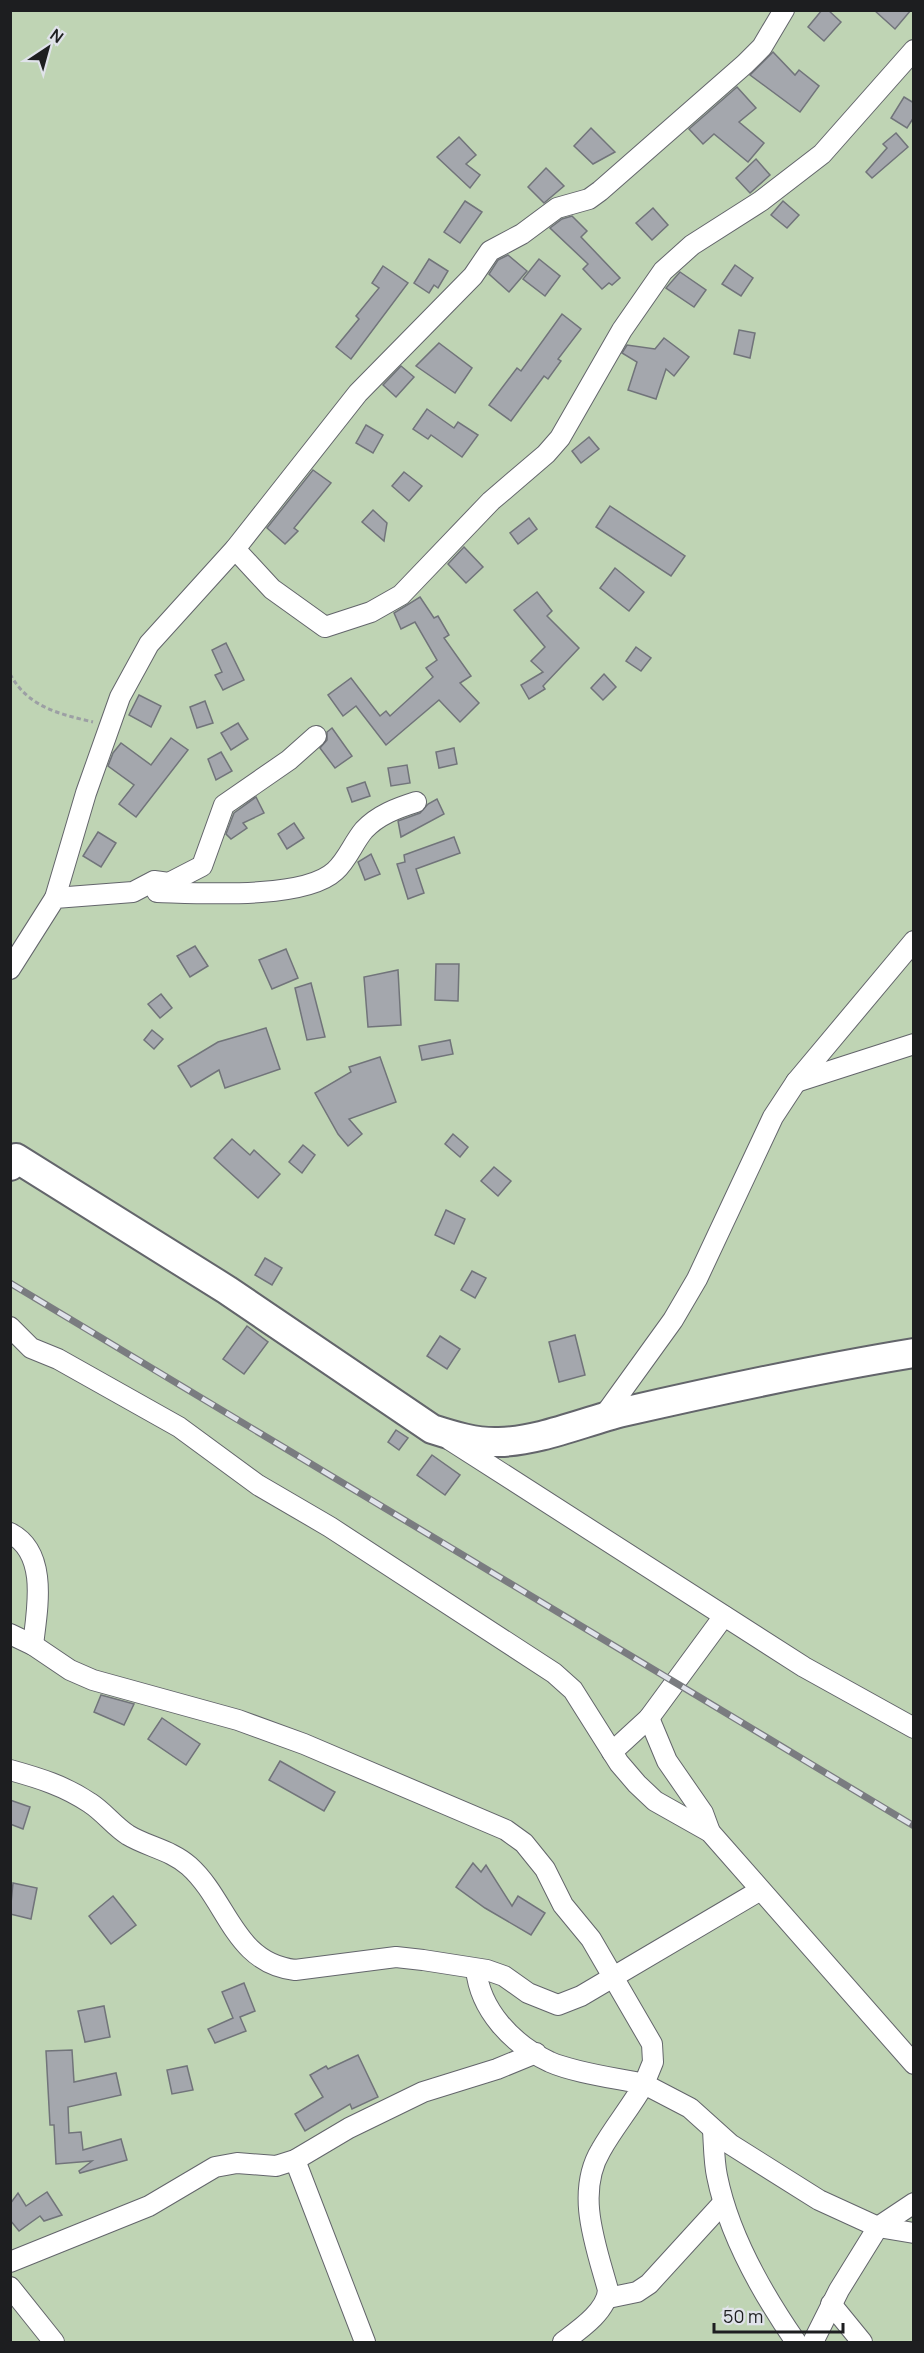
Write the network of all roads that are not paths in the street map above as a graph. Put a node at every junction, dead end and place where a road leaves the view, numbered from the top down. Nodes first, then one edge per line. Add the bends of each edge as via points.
1 (784, 10) edge
2 (914, 50) edge
3 (236, 549) junction
4 (316, 736) dead end
5 (416, 802) dead end
6 (133, 892) junction
7 (55, 898) junction
8 (914, 941) edge
9 (10, 969) edge
10 (914, 1044) edge
11 (796, 1082) junction
12 (12, 1159) edge
13 (10, 1328) edge
14 (914, 1353) edge
15 (603, 1417) junction
16 (432, 1429) junction
17 (10, 1533) edge
18 (724, 1616) junction
19 (10, 1634) edge
20 (33, 1645) junction
21 (649, 1718) junction
22 (914, 1728) edge
23 (612, 1752) junction
24 (10, 1770) edge
25 (710, 1832) junction
26 (759, 1891) junction
27 (476, 1969) junction
28 (614, 1977) junction
29 (536, 2053) junction
30 (914, 2064) edge
31 (644, 2084) junction
32 (713, 2130) junction
33 (296, 2160) junction
34 (723, 2203) junction
35 (914, 2203) edge
36 (878, 2227) junction
37 (914, 2233) edge
38 (10, 2262) edge
39 (10, 2287) edge
40 (608, 2298) junction
41 (831, 2304) junction
42 (54, 2343) edge
43 (365, 2343) edge
44 (563, 2343) edge
45 (796, 2343) edge
46 (813, 2343) edge
47 (862, 2343) edge

1 - 3 street via 762,47 745,64 600,191 589,199 557,208 490,251 473,276 358,393
2 - 3 street via 822,154 670,264 622,330 560,438 486,506 400,595 371,612 325,627 272,589
3 - 7 street via 149,644 120,697
4 - 6 street via 224,805 202,867 169,884 154,881
5 - 6 street via 388,812 364,830 335,872 311,885 267,891
6 - 7 street
7 - 9 street
8 - 11 street
10 - 11 street
11 - 15 street via 753,1155 697,1279 673,1320
12 - 16 street via 218,1284
13 - 23 street via 31,1348 58,1359 178,1427 258,1485 554,1672 573,1690
14 - 15 street via 768,1379
15 - 16 street via 500,1442 463,1438
16 - 18 street
17 - 20 street via 27,1546 36,1571 38,1607
18 - 21 street
18 - 22 street
19 - 20 street
20 - 28 street via 53,1661 93,1680 249,1724 506,1830 524,1843 545,1869 563,1905 591,1939
21 - 23 street
21 - 25 street via 667,1761 698,1806
23 - 25 street via 655,1801
24 - 27 street via 74,1793 126,1833 181,1860 198,1875 250,1950 272,1966 295,1970 396,1957
25 - 26 street
26 - 28 street
26 - 30 street
27 - 28 street via 504,1976 528,1993 558,2005
27 - 29 street via 478,1989 493,2017
28 - 31 street via 652,2044 653,2062
29 - 31 street via 550,2062
29 - 33 street via 423,2092 349,2128
31 - 32 street via 690,2108
31 - 40 street via 601,2150 588,2195 590,2223
32 - 34 street
32 - 36 street via 819,2200
33 - 38 street via 276,2166 237,2163 215,2167 149,2206
33 - 43 street
34 - 40 street via 650,2284 637,2292
34 - 45 street via 733,2232
35 - 36 street
36 - 37 street
36 - 41 street
39 - 42 street
40 - 44 street
41 - 46 street
41 - 47 street

